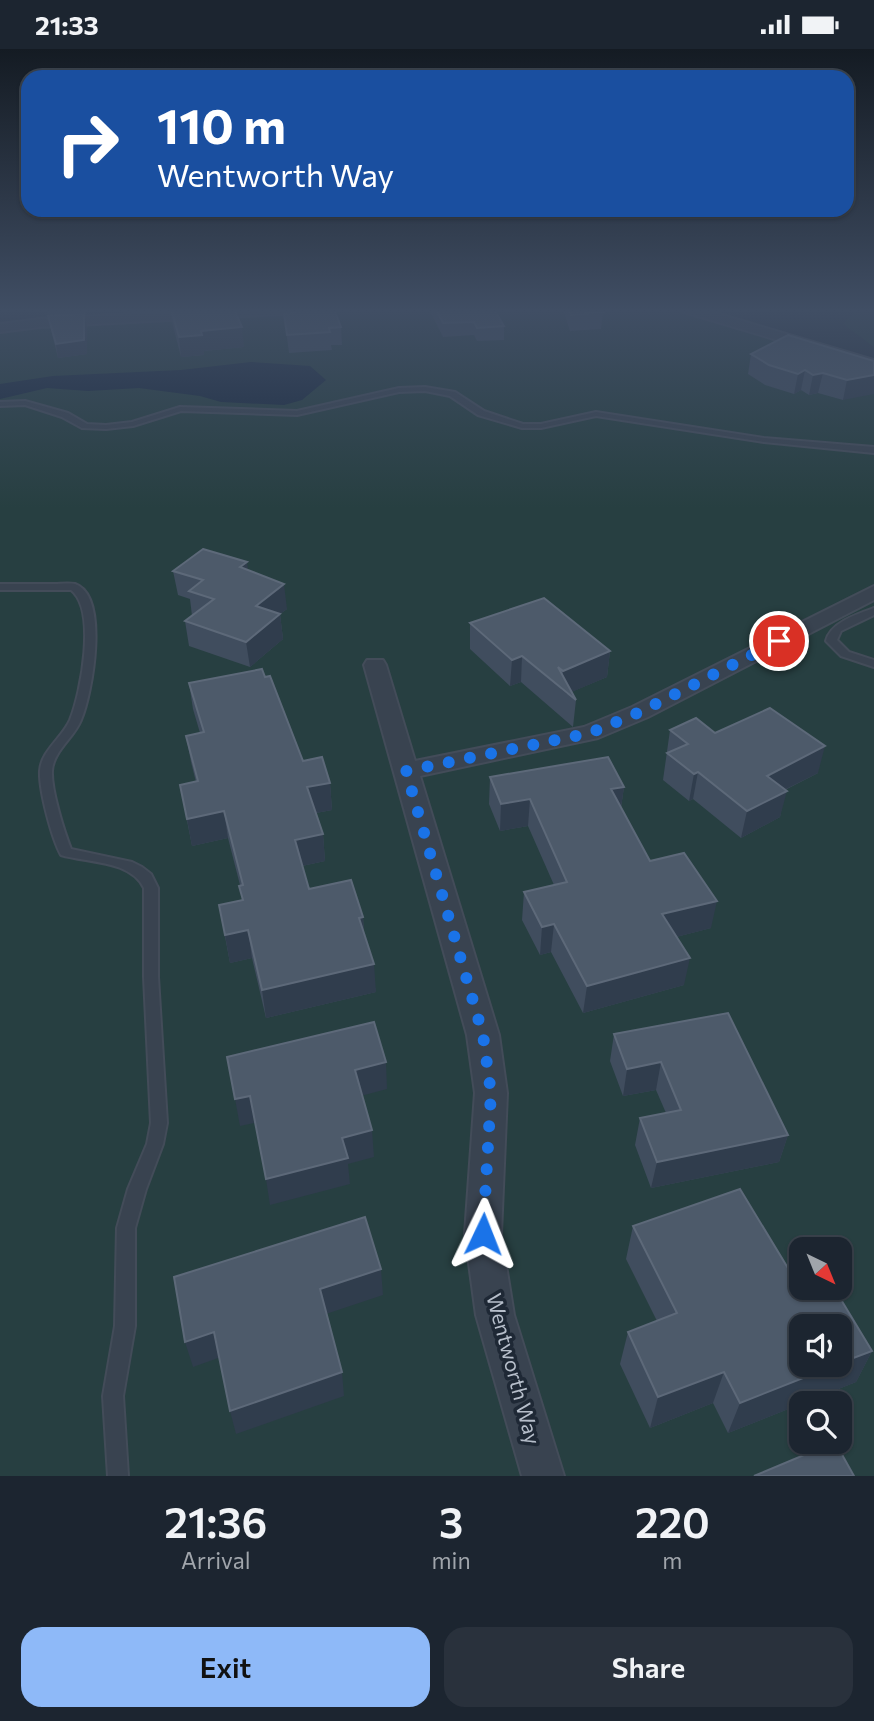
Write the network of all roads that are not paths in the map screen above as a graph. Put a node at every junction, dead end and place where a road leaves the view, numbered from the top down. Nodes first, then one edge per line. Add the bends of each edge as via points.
1 (0, 404) edge
2 (874, 450) edge
3 (0, 587) edge
4 (874, 591) edge
5 (874, 611) edge
6 (874, 664) edge
7 (375, 665) dead end
8 (406, 771) junction
9 (118, 1476) edge
10 (543, 1476) edge

1 - 2 lane via 25,403 85,426 106,428 180,409 302,412 398,390 425,389 452,394 481,413 522,426 606,415 764,440
3 - 9 lane via 73,587 83,592 90,643 87,671 76,717 49,760 47,786 66,852 133,868 145,876 151,888 159,1123 126,1228 125,1326 113,1396
4 - 8 street via 640,712 590,733
5 - 6 lane via 837,629 831,641 845,653
7 - 8 street, Wentworth Way
8 - 10 street, Wentworth Way via 483,1035 491,1093 483,1234 495,1315

